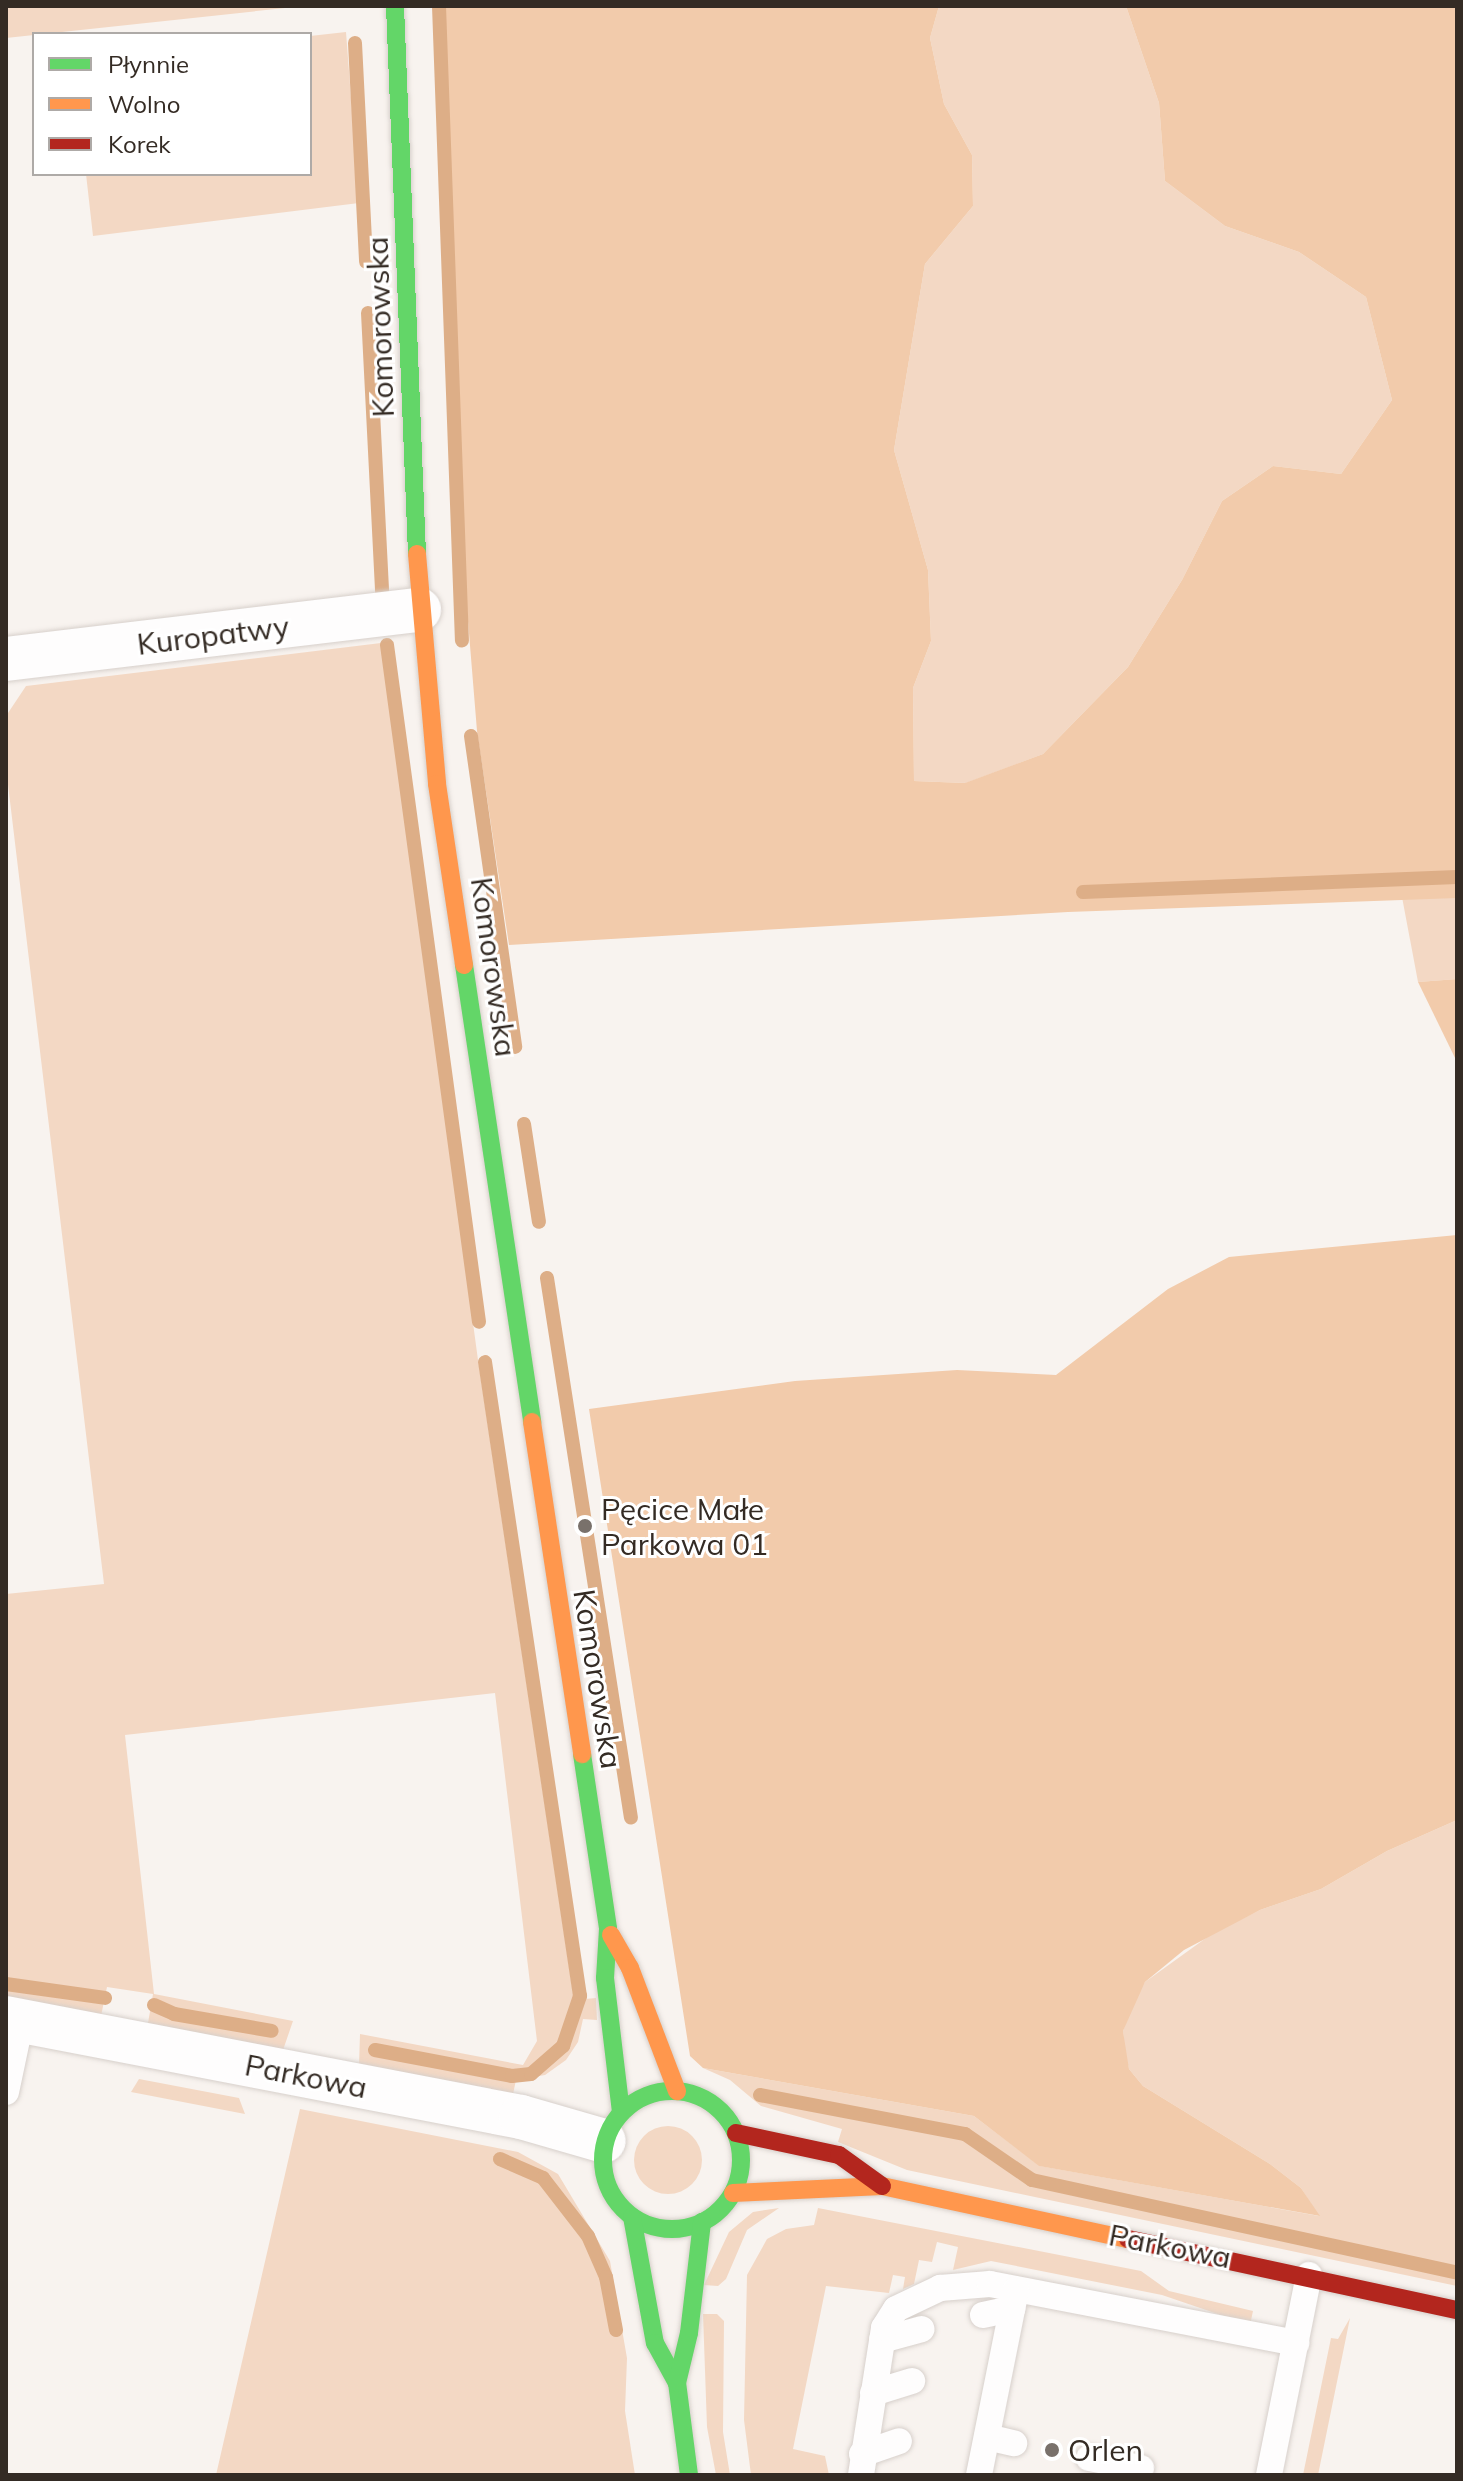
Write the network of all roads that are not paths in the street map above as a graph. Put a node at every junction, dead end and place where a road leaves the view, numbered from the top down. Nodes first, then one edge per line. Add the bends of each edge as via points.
1 (395, 6) edge
2 (419, 610) junction
3 (6, 659) edge
4 (608, 1929) junction
5 (13, 2020) edge
6 (677, 2091) junction
7 (6, 2092) edge
8 (613, 2126) junction
9 (736, 2133) junction
10 (882, 2186) junction
11 (733, 2193) junction
12 (632, 2217) junction
13 (702, 2222) junction
14 (1309, 2275) junction
15 (1014, 2300) junction
16 (1457, 2310) edge
17 (983, 2315) dead end
18 (922, 2329) dead end
19 (882, 2340) junction
20 (1296, 2343) junction
21 (912, 2381) dead end
22 (677, 2383) junction
23 (873, 2393) junction
24 (899, 2441) dead end
25 (1014, 2443) dead end
26 (978, 2457) edge
27 (1089, 2458) dead end
28 (862, 2464) edge
29 (1141, 2468) dead end
30 (689, 2475) edge
31 (1269, 2475) edge

1 - 2 street, Komorowska
2 - 3 street, Kuropatwy
2 - 4 street, Komorowska via 437,784
4 - 6 street, Komorowska via 630,1968
4 - 8 street, Komorowska via 605,1978
5 - 7 lane
5 - 8 street, Parkowa via 521,2117
6 - 8 street via 643,2096
6 - 9 street via 716,2106
8 - 12 street via 606,2183
9 - 10 street, Parkowa via 839,2155
9 - 11 street via 741,2153
10 - 11 street, Parkowa
10 - 14 street, Parkowa
11 - 13 street
12 - 13 street via 666,2229
12 - 22 street via 655,2343
13 - 22 street via 689,2333
14 - 16 street, Parkowa
14 - 20 lane
15 - 17 lane
15 - 19 lane via 978,2283 940,2288 896,2309
15 - 20 lane
15 - 26 lane via 994,2356
18 - 19 lane
19 - 23 lane
20 - 31 lane
21 - 23 lane
22 - 30 street
23 - 28 lane
24 - 28 lane
25 - 26 lane
27 - 29 lane

